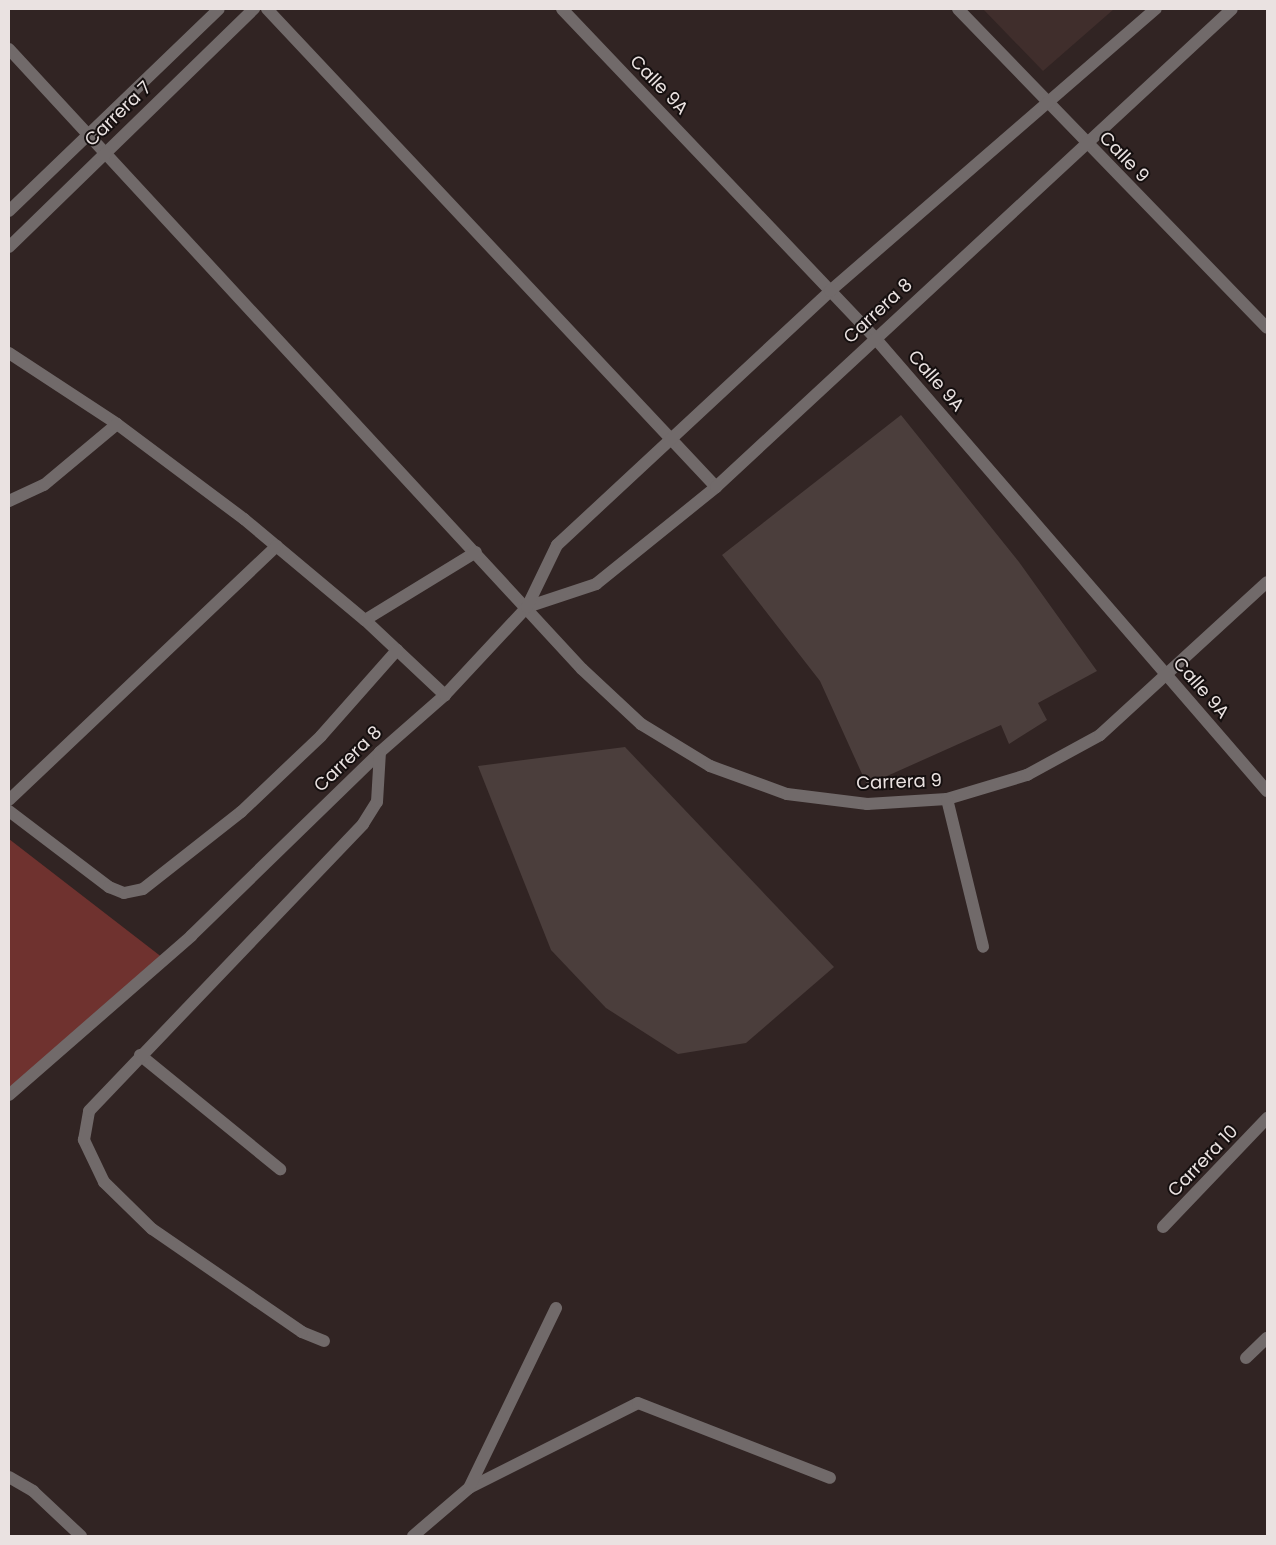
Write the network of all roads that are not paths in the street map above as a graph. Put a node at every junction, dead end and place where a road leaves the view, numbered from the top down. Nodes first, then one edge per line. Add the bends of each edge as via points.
1 (219, 9) edge
2 (254, 9) edge
3 (267, 9) edge
4 (562, 9) edge
5 (958, 9) edge
6 (1156, 9) edge
7 (1232, 9) edge
8 (9, 49) edge
9 (1048, 103) junction
10 (87, 133) junction
11 (1084, 141) junction
12 (104, 152) junction
13 (9, 211) edge
14 (9, 247) edge
15 (830, 291) junction
16 (1267, 328) edge
17 (875, 338) junction
18 (9, 353) edge
19 (117, 424) junction
20 (672, 441) junction
21 (716, 487) junction
22 (9, 501) edge
23 (277, 546) junction
24 (476, 552) junction
25 (1267, 582) edge
26 (527, 607) junction
27 (365, 620) junction
28 (397, 650) junction
29 (1166, 674) junction
30 (445, 695) junction
31 (380, 752) junction
32 (1267, 791) edge
33 (947, 799) junction
34 (9, 800) edge
35 (9, 812) edge
36 (983, 946) dead end
37 (140, 1055) junction
38 (9, 1096) edge
39 (1267, 1118) edge
40 (280, 1169) dead end
41 (1163, 1227) dead end
42 (556, 1308) dead end
43 (1267, 1338) edge
44 (324, 1341) dead end
45 (1246, 1358) dead end
46 (9, 1477) edge
47 (830, 1478) dead end
48 (469, 1488) junction
49 (81, 1536) edge
50 (414, 1536) edge

1 - 10 street, Carrera 7
2 - 12 street, Carrera 7
3 - 20 street
4 - 15 street, Calle 9A
5 - 9 street, Calle 9
6 - 9 street, Carrera 8
7 - 11 street, Carrera 8
8 - 10 street, Carrera 9
9 - 11 street, Calle 9
9 - 15 street, Carrera 8
10 - 12 street, Carrera 9
10 - 13 street, Carrera 7
11 - 16 street, Calle 9
11 - 17 street, Carrera 8
12 - 14 street, Carrera 7
12 - 24 street, Carrera 9
15 - 17 street, Calle 9A
15 - 20 street, Carrera 8
17 - 21 street, Carrera 8
17 - 29 street, Calle 9A
18 - 19 street
19 - 22 street via 44,485
19 - 23 street
20 - 21 street
20 - 26 street, Carrera 8 via 557,545
21 - 26 street, Carrera 8 via 596,584
23 - 27 street
23 - 34 street
24 - 26 street, Carrera 9
24 - 27 street
25 - 29 street, Carrera 9
26 - 30 street, Carrera 8
26 - 33 street, Carrera 9 via 582,669 641,724 710,766 787,794 867,804
27 - 28 street
28 - 30 street
28 - 35 street via 314,742 240,812 143,890 124,893 109,887
29 - 32 street, Calle 9A
29 - 33 street, Carrera 9 via 1100,735 1027,775
30 - 31 street, Carrera 8
31 - 37 street via 377,802 363,824
31 - 38 street, Carrera 8 via 191,936
33 - 36 street
37 - 40 street
37 - 44 street via 89,1111 84,1140 104,1182 152,1229 302,1332
39 - 41 street, Carrera 10
42 - 48 street
43 - 45 street
46 - 49 street via 33,1491
47 - 48 street via 638,1403
48 - 50 street

